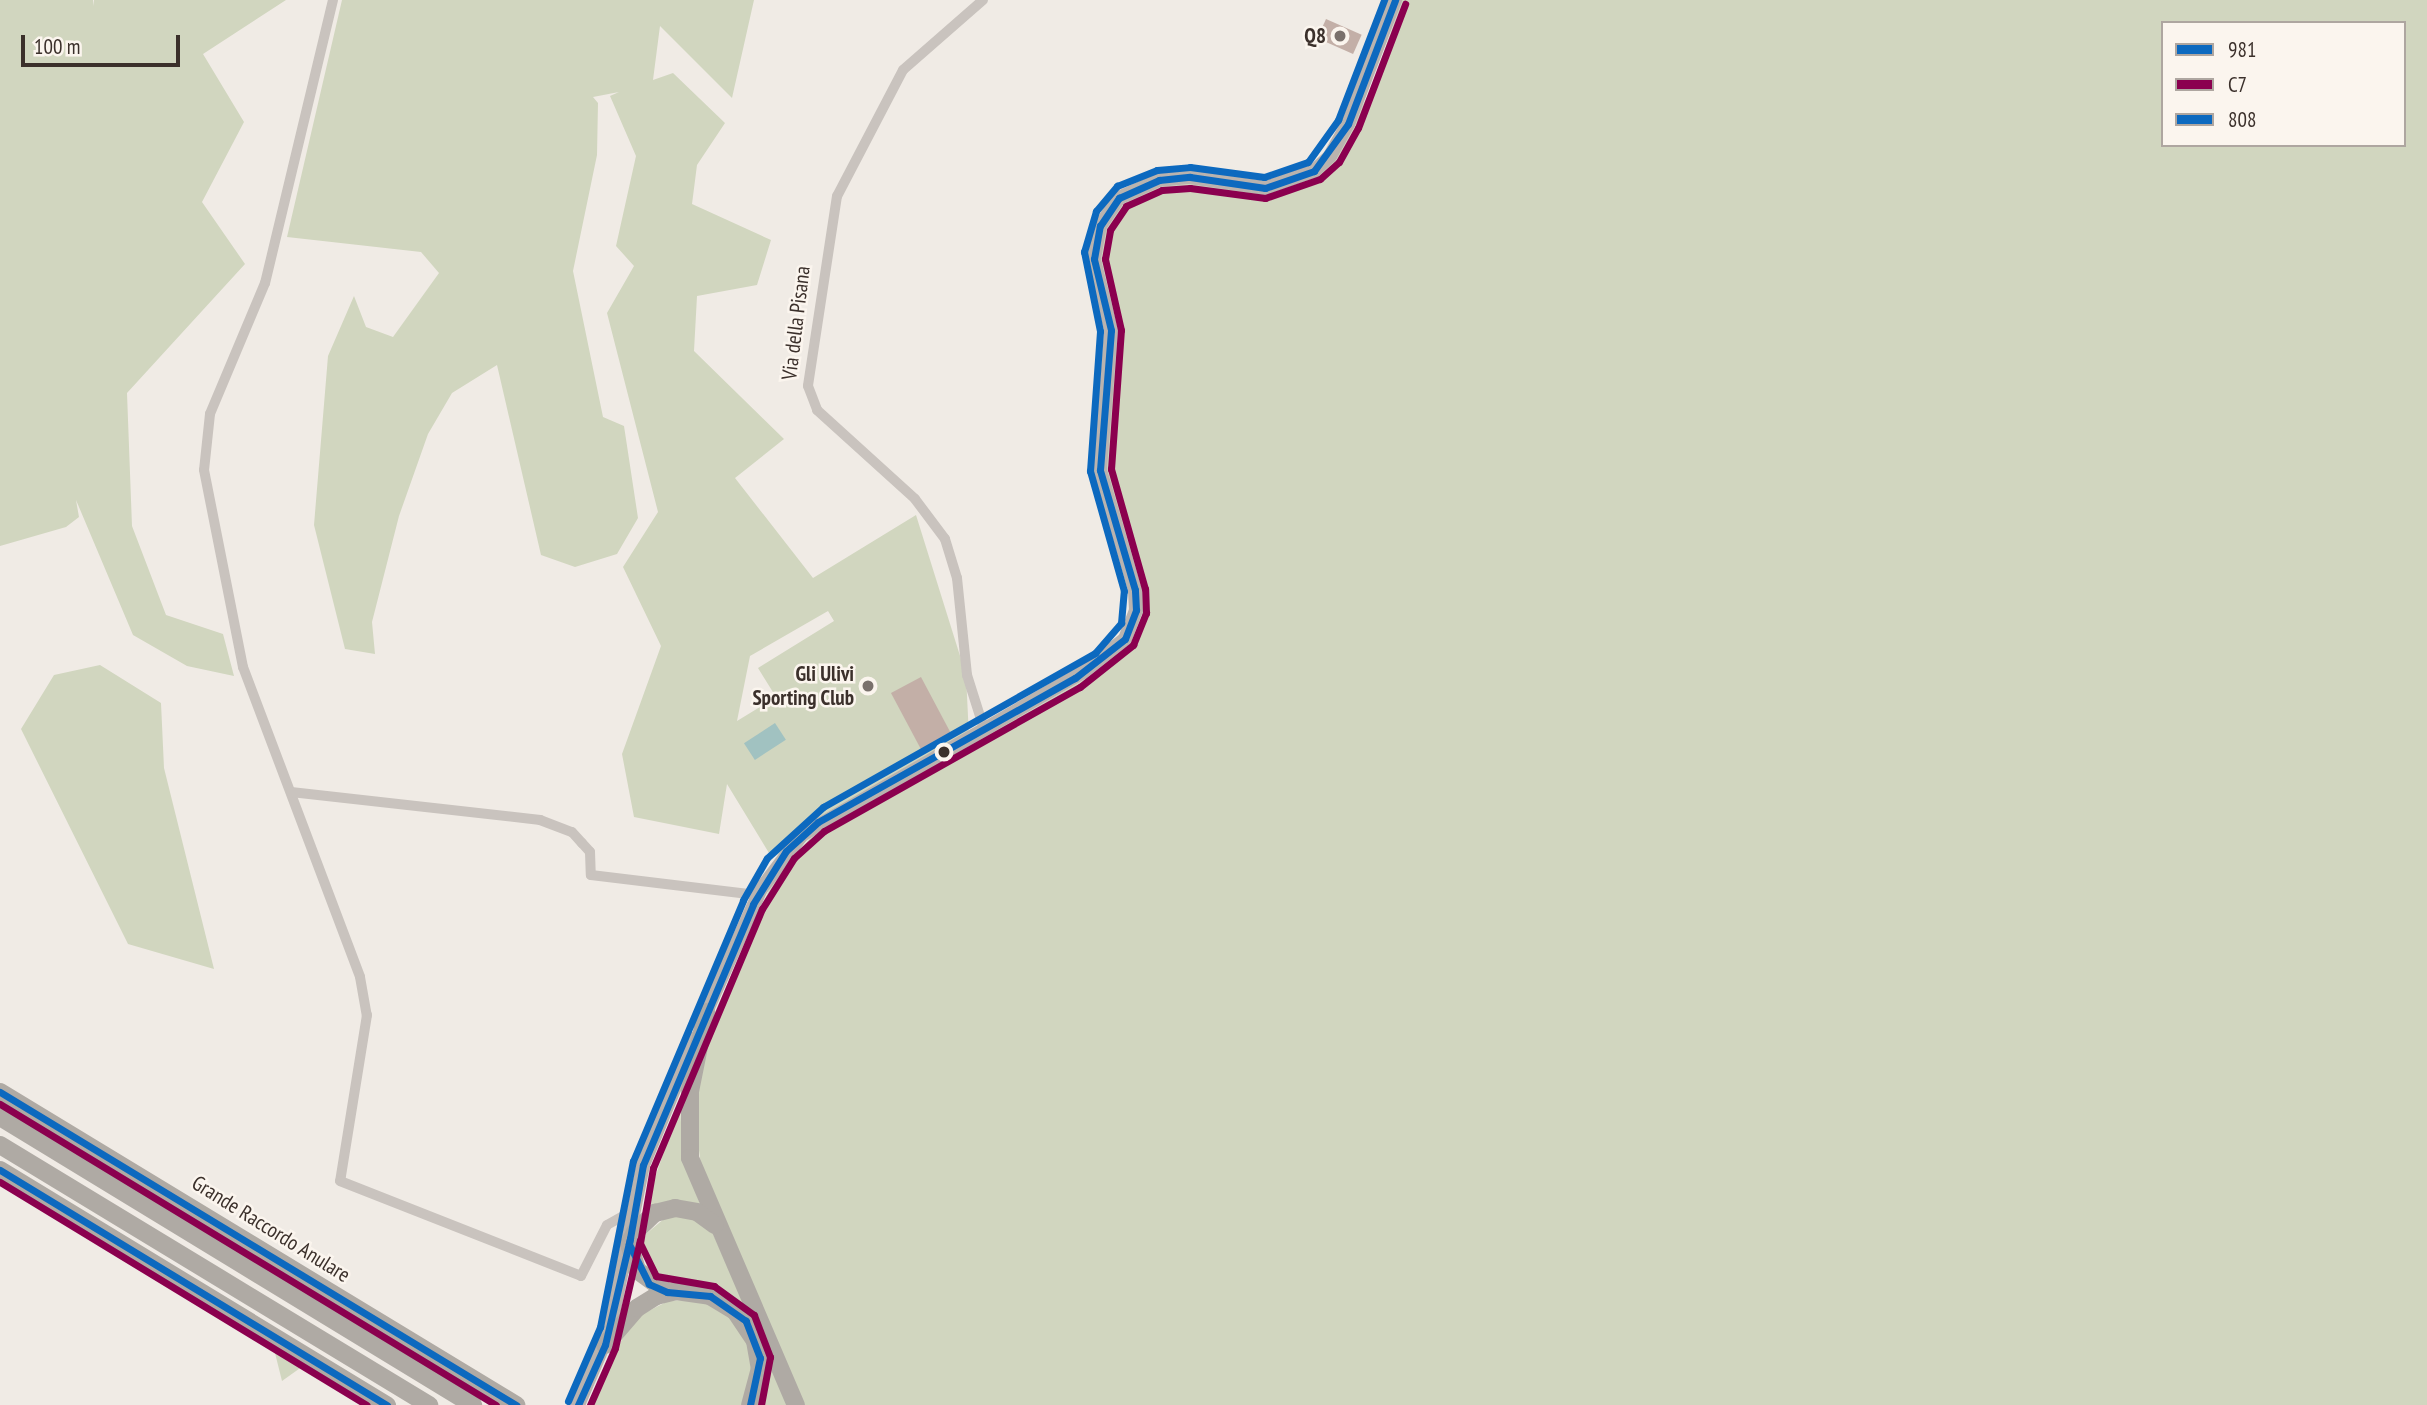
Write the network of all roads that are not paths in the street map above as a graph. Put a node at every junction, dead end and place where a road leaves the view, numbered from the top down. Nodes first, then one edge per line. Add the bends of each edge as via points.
1 (333, 0) edge
2 (983, 0) edge
3 (1395, 0) edge
4 (984, 729) junction
5 (291, 792) junction
6 (757, 895) junction
7 (706, 1012) junction
8 (0, 1092) edge
9 (0, 1117) edge
10 (0, 1145) edge
11 (0, 1170) edge
12 (634, 1210) junction
13 (715, 1225) junction
14 (629, 1244) junction
15 (667, 1292) junction
16 (605, 1345) junction
17 (387, 1405) edge
18 (429, 1405) edge
19 (473, 1405) edge
20 (516, 1405) edge
21 (578, 1405) edge
22 (750, 1405) edge
23 (796, 1405) edge

1 - 5 street via 265,283 204,437 204,470 243,667
2 - 4 street, Via della Pisana via 903,70 837,196 808,386 817,410 915,499 945,539 955,569 967,675
3 - 4 main road via 1348,124 1330,156 1314,171 1265,188 1167,178 1131,190 1105,216 1094,252 1111,330 1100,470 1134,585 1133,620 1125,639 1106,658
4 - 6 main road via 818,822 786,851
5 - 6 street via 540,820 572,832 590,852 591,874
5 - 12 street via 349,944 367,1015 340,1181 581,1276 607,1225
6 - 7 main road
7 - 12 main road via 647,1156
7 - 13 highway via 693,1068 687,1132 694,1170
8 - 20 highway, Grande Raccordo Anulare
9 - 19 highway
10 - 18 highway
11 - 17 highway
12 - 14 main road
13 - 14 highway via 691,1210 665,1209 643,1222
13 - 23 highway
14 - 15 highway via 643,1278
14 - 16 main road
15 - 16 highway via 637,1308
15 - 22 highway via 710,1296 746,1321 760,1358
16 - 21 main road

